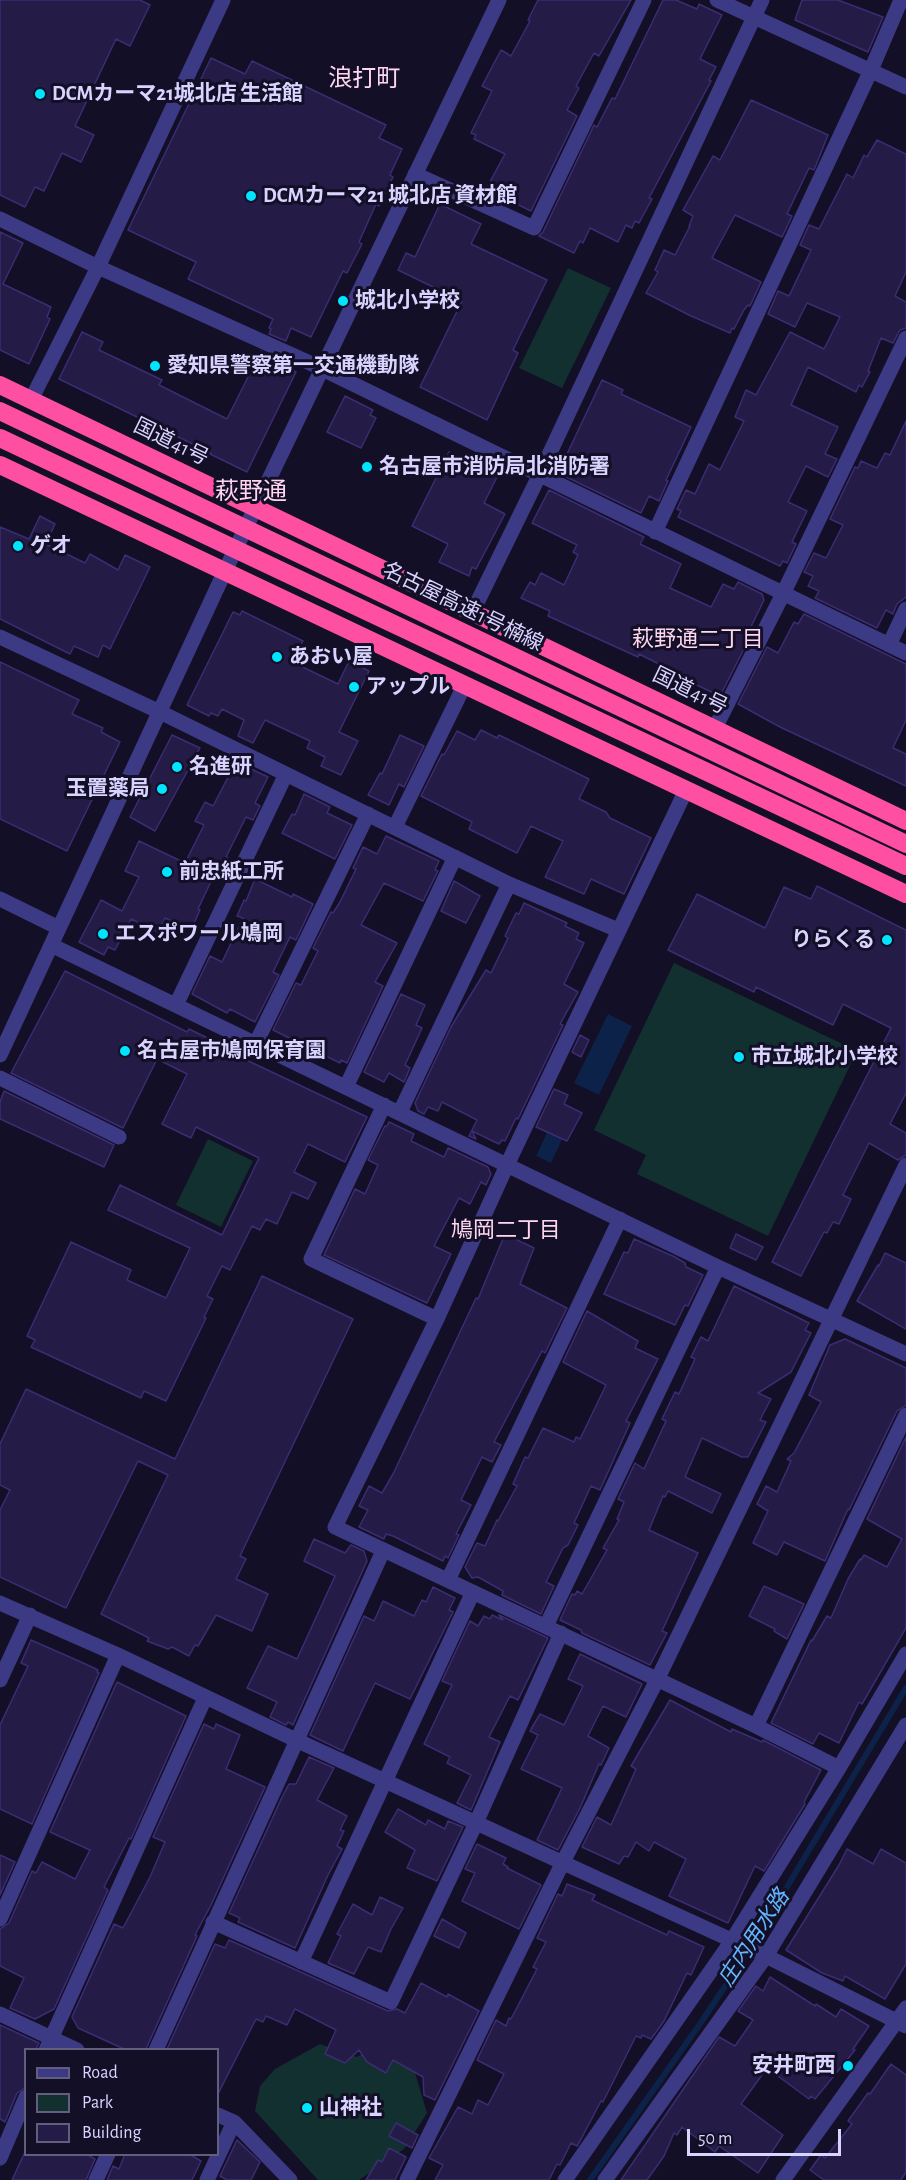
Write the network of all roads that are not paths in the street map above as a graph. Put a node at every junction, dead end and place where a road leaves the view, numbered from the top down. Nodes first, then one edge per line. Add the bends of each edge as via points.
1 (223, 0) edge
2 (498, 0) edge
3 (644, 0) edge
4 (717, 0) edge
5 (762, 0) edge
6 (901, 0) edge
7 (756, 17) junction
8 (871, 70) junction
9 (906, 87) edge
10 (415, 174) junction
11 (0, 219) edge
12 (98, 267) junction
13 (906, 338) edge
14 (322, 369) junction
15 (0, 385) edge
16 (31, 400) junction
17 (0, 411) edge
18 (0, 438) edge
19 (0, 465) edge
20 (540, 474) junction
21 (256, 507) junction
22 (655, 532) junction
23 (225, 572) junction
24 (783, 594) junction
25 (906, 609) edge
26 (472, 611) junction
27 (0, 637) edge
28 (889, 645) junction
29 (906, 653) edge
30 (465, 684) junction
31 (160, 712) junction
32 (715, 728) junction
33 (286, 774) junction
34 (686, 790) junction
35 (368, 814) junction
36 (906, 821) edge
37 (395, 827) junction
38 (906, 844) edge
39 (455, 857) junction
40 (906, 866) edge
41 (509, 884) junction
42 (906, 894) edge
43 (0, 899) edge
44 (59, 928) junction
45 (618, 930) junction
46 (51, 945) junction
47 (176, 1005) junction
48 (256, 1043) junction
49 (0, 1054) edge
50 (0, 1078) edge
51 (346, 1086) junction
52 (384, 1105) junction
53 (400, 1112) junction
54 (119, 1137) dead end
55 (507, 1165) junction
56 (906, 1165) edge
57 (620, 1219) junction
58 (718, 1267) junction
59 (437, 1319) junction
60 (833, 1319) junction
61 (906, 1354) edge
62 (906, 1415) edge
63 (383, 1551) junction
64 (448, 1580) junction
65 (473, 1592) junction
66 (0, 1603) edge
67 (30, 1615) junction
68 (546, 1626) junction
69 (561, 1633) junction
70 (906, 1654) edge
71 (118, 1655) junction
72 (0, 1680) edge
73 (657, 1680) junction
74 (205, 1698) junction
75 (906, 1725) edge
76 (756, 1726) junction
77 (298, 1741) junction
78 (839, 1768) junction
79 (386, 1782) junction
80 (476, 1823) junction
81 (563, 1862) junction
82 (0, 1919) edge
83 (213, 1922) junction
84 (737, 1944) junction
85 (762, 1955) junction
86 (301, 1962) junction
87 (906, 2008) edge
88 (0, 2014) edge
89 (902, 2024) edge
90 (48, 2043) edge
91 (72, 2048) edge
92 (156, 2048) edge
93 (24, 2102) edge
94 (219, 2115) edge
95 (234, 2122) junction
96 (219, 2154) edge
97 (107, 2156) edge
98 (218, 2156) edge
99 (0, 2158) edge
100 (96, 2180) edge
101 (207, 2180) edge
102 (290, 2180) edge
103 (407, 2180) edge
104 (565, 2180) edge
105 (605, 2180) edge
106 (783, 2180) edge

1 - 12 street
2 - 10 street
3 - 10 street via 534,228
4 - 7 street
5 - 7 street
6 - 8 street
7 - 8 street
7 - 20 street
8 - 9 street
8 - 22 street
10 - 14 street
11 - 12 street
12 - 14 street
12 - 16 street
13 - 24 street
14 - 20 street
14 - 21 street
15 - 16 highway, 国道41号
16 - 21 highway, 国道41号
17 - 38 highway, 名古屋高速1号楠線, bridge
18 - 40 highway, 名古屋高速1号楠線, bridge
19 - 23 highway
20 - 22 street
20 - 26 street
21 - 23 street
21 - 26 highway, 国道41号
22 - 24 street
23 - 30 highway
23 - 31 street
24 - 28 street
24 - 32 street
25 - 28 street
26 - 32 highway, 国道41号
27 - 31 street
28 - 29 street
30 - 34 highway
30 - 37 street
31 - 33 street
31 - 44 street
32 - 36 highway, 国道41号
33 - 35 street
33 - 47 street
34 - 42 highway
34 - 45 street
35 - 37 street
35 - 48 street
37 - 39 street
39 - 41 street
39 - 51 street
41 - 45 street
41 - 53 street
43 - 44 street
44 - 46 street
45 - 55 street
46 - 47 street
46 - 49 street
47 - 48 street
48 - 51 street
50 - 54 street
51 - 52 street
52 - 53 street
52 - 59 street via 311,1258
53 - 55 street
55 - 57 street
55 - 59 street
56 - 60 street
57 - 58 street
57 - 64 street
58 - 60 street
58 - 68 street
59 - 63 street via 335,1527
60 - 61 street
60 - 73 street
62 - 76 street
63 - 64 street
63 - 77 street
64 - 65 street
65 - 68 street
65 - 79 street
66 - 67 street
67 - 71 street
67 - 72 street
68 - 69 street
69 - 73 street
69 - 80 street
70 - 78 street
71 - 74 street
71 - 82 street
73 - 76 street
73 - 81 street
74 - 77 street
74 - 90 street
75 - 85 street
76 - 78 street
77 - 79 street
77 - 83 street
78 - 84 street
79 - 80 street
79 - 86 street
80 - 81 street
80 - 86 street via 391,2001
81 - 84 street
81 - 103 street
83 - 86 street
83 - 92 street
84 - 85 street
84 - 104 street
85 - 89 street
85 - 105 street
87 - 89 street
88 - 90 street
89 - 106 street
90 - 91 street
93 - 99 street
94 - 95 street
95 - 96 street
95 - 102 street
97 - 100 street
98 - 101 street

